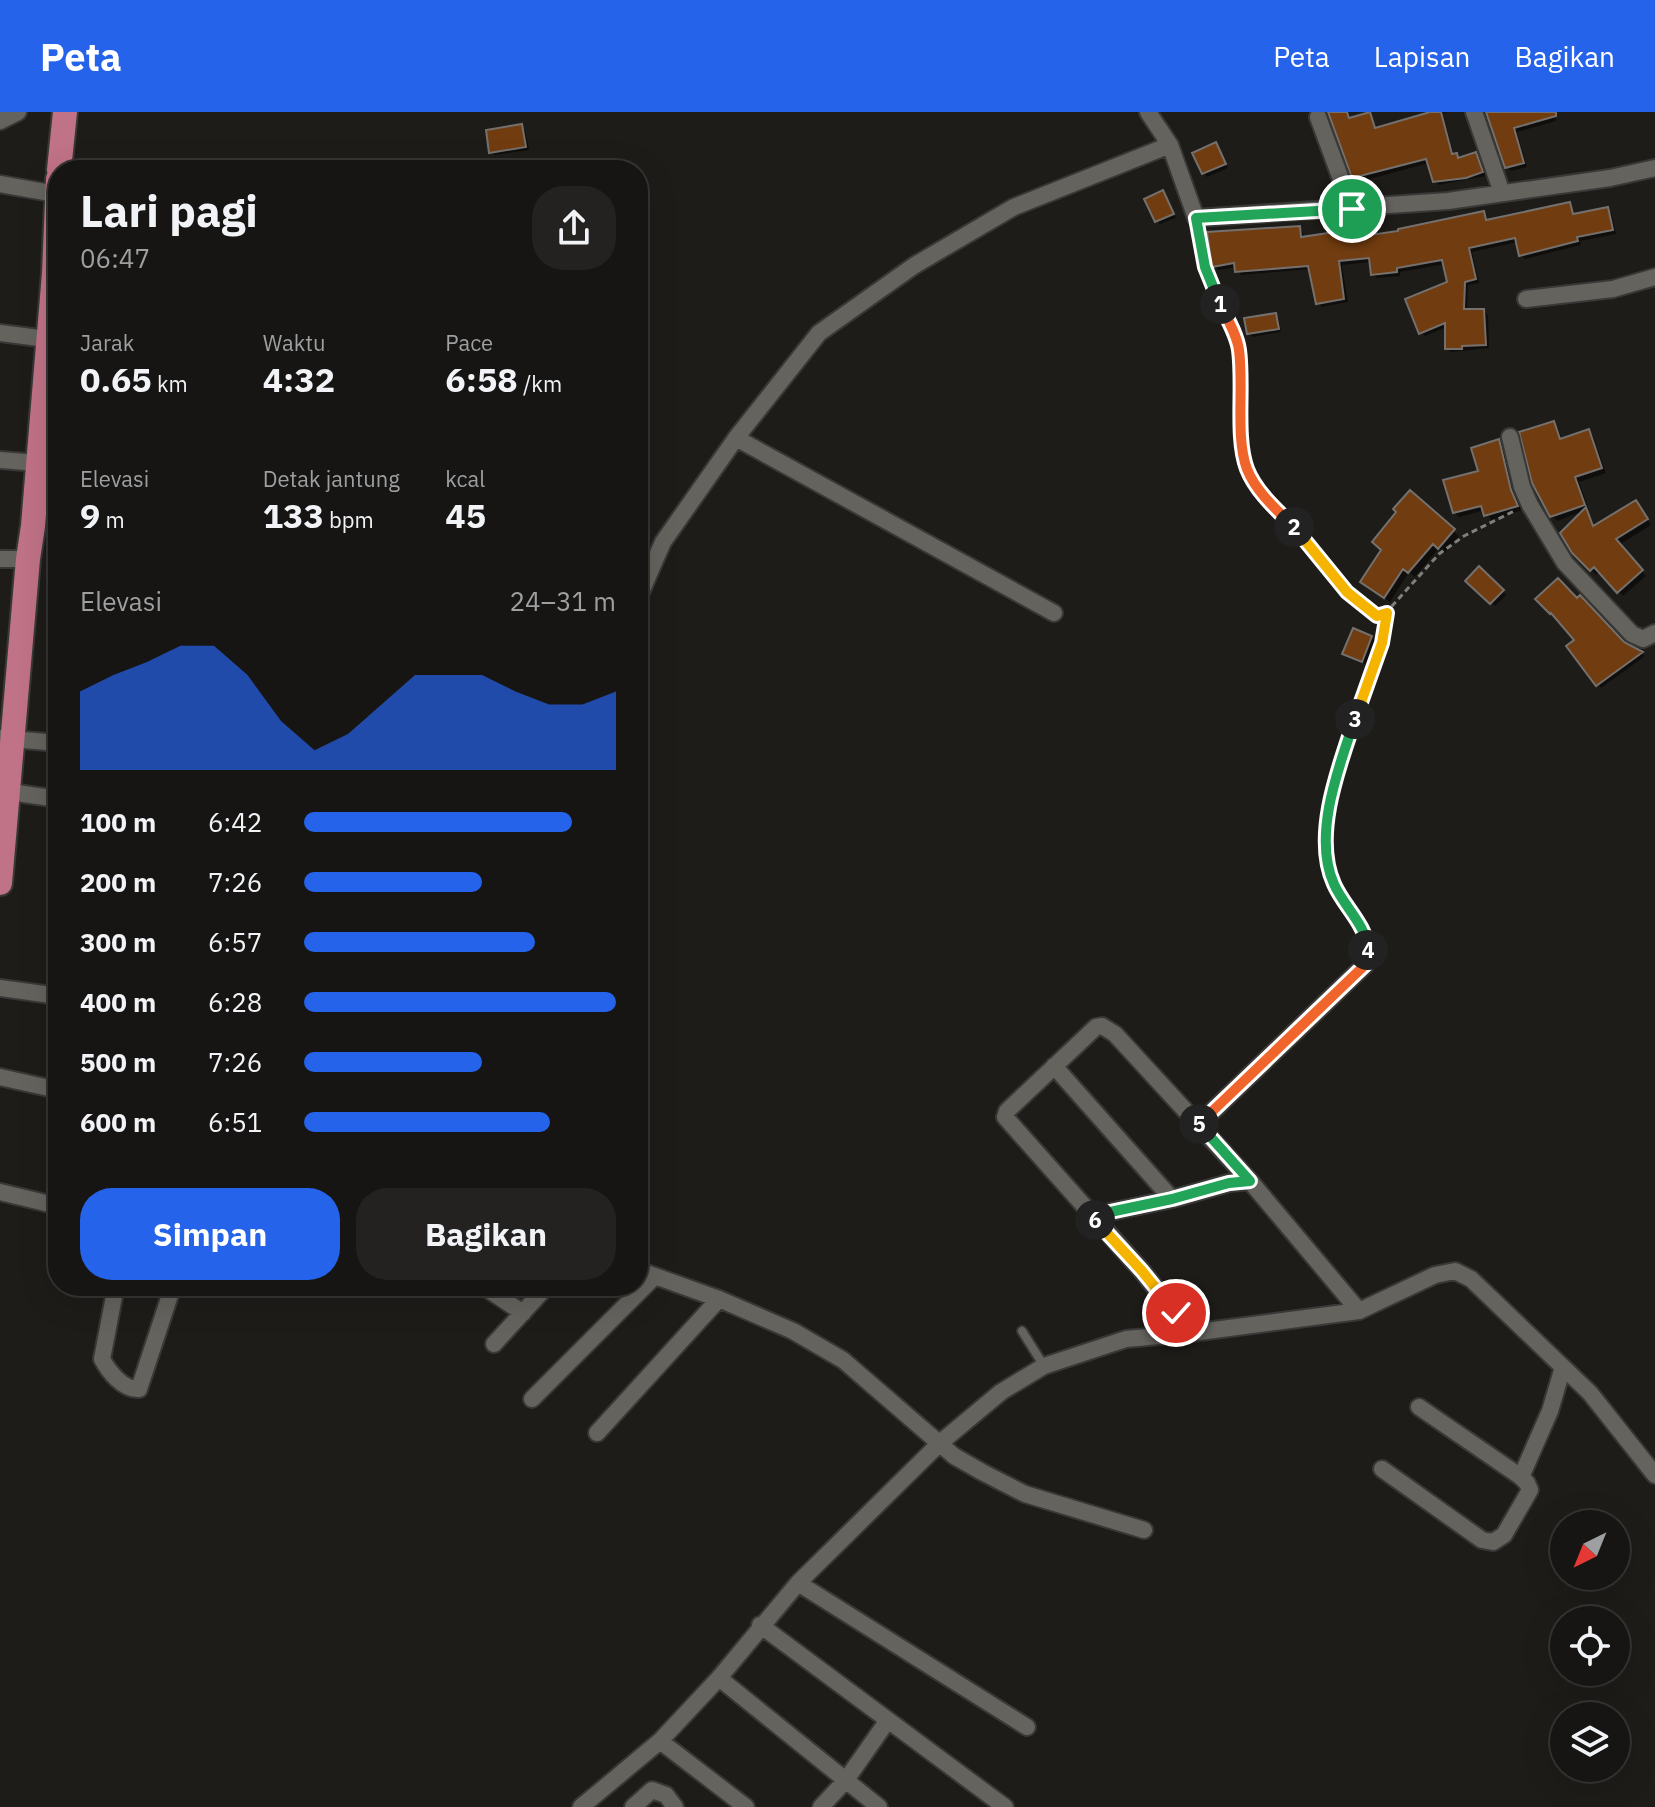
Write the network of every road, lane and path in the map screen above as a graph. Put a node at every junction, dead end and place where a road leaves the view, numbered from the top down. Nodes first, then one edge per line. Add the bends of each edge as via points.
1 (18, 112) edge
2 (65, 112) edge
3 (1148, 112) edge
4 (1474, 112) edge
5 (1318, 117) dead end
6 (0, 121) edge
7 (1170, 145) junction
8 (60, 160) edge
9 (1655, 168) edge
10 (48, 182) edge
11 (0, 184) edge
12 (1502, 193) junction
13 (1352, 209) junction
14 (1196, 218) junction
15 (1655, 277) edge
16 (1526, 299) dead end
17 (48, 332) edge
18 (0, 333) edge
19 (47, 339) junction
20 (1510, 437) dead end
21 (736, 438) junction
22 (0, 460) edge
23 (38, 463) junction
24 (1530, 505) junction
25 (0, 559) edge
26 (28, 559) junction
27 (648, 576) edge
28 (1054, 613) dead end
29 (1387, 613) junction
30 (1655, 633) edge
31 (7, 739) edge
32 (48, 742) edge
33 (10, 792) junction
34 (48, 798) edge
35 (0, 883) edge
36 (1366, 964) joint
37 (0, 988) edge
38 (48, 995) edge
39 (1054, 1066) junction
40 (0, 1077) edge
41 (48, 1088) edge
42 (1198, 1125) junction
43 (1250, 1181) junction
44 (0, 1192) edge
45 (1172, 1199) junction
46 (48, 1204) edge
47 (1091, 1216) junction
48 (648, 1274) edge
49 (655, 1276) junction
50 (648, 1283) edge
51 (114, 1296) edge
52 (170, 1296) edge
53 (498, 1296) edge
54 (538, 1296) edge
55 (635, 1296) edge
56 (719, 1299) junction
57 (1359, 1311) junction
58 (523, 1313) junction
59 (1022, 1331) dead end
60 (1191, 1333) junction
61 (494, 1344) dead end
62 (1044, 1366) junction
63 (1563, 1367) junction
64 (532, 1399) dead end
65 (1419, 1407) dead end
66 (597, 1433) dead end
67 (940, 1443) junction
68 (1382, 1469) dead end
69 (1655, 1475) edge
70 (1521, 1477) junction
71 (1144, 1530) dead end
72 (798, 1583) junction
73 (760, 1625) junction
74 (719, 1678) junction
75 (888, 1720) junction
76 (1027, 1727) dead end
77 (660, 1741) junction
78 (846, 1780) junction
79 (581, 1807) edge
80 (633, 1807) edge
81 (675, 1807) edge
82 (746, 1807) edge
83 (821, 1807) edge
84 (879, 1807) edge
85 (1005, 1807) edge

1 - 6 street
2 - 8 highway
3 - 7 street
4 - 12 street
5 - 13 street
7 - 14 street
7 - 21 street via 1014,207 915,265 819,333
9 - 12 street
10 - 11 street
12 - 13 street
13 - 14 street
14 - 29 path via 1205,267 1239,346 1241,447 1248,472 1347,592 1377,616
15 - 16 street via 1613,289
17 - 19 highway
18 - 19 street
19 - 23 highway
20 - 24 street
21 - 27 street via 663,542
21 - 28 street
22 - 23 street
23 - 26 highway
24 - 29 path via 1491,521 1439,554
24 - 30 street via 1565,563 1632,634 1643,639
25 - 26 street
26 - 31 highway
29 - 36 path via 1382,643 1338,767 1324,845 1333,883 1363,930
31 - 32 street
31 - 33 highway
33 - 34 street
33 - 35 highway
36 - 42 street
37 - 38 street
39 - 42 street via 1096,1027 1108,1028
39 - 45 street
39 - 47 street via 1005,1117
40 - 41 street
42 - 43 street
43 - 45 street
43 - 57 street
44 - 46 street
45 - 47 street
47 - 60 street
48 - 49 street
49 - 50 street
49 - 56 street
51 - 52 street via 102,1359 135,1390
53 - 58 street
54 - 58 street
55 - 64 street
56 - 66 street
56 - 67 street via 843,1360
57 - 60 street
57 - 63 street via 1455,1271 1471,1279
58 - 61 street
59 - 62 lane
60 - 62 street via 1126,1339
62 - 67 street via 1001,1392
63 - 69 street
63 - 70 street
65 - 70 street
67 - 71 street via 1025,1494
67 - 72 street
68 - 70 street via 1482,1540 1493,1542 1504,1535 1530,1490
72 - 73 street
72 - 76 street
73 - 74 street
73 - 75 street
74 - 77 street
74 - 78 street
75 - 78 street
75 - 85 street
77 - 79 street
77 - 82 street
78 - 83 street
78 - 84 street
80 - 81 street via 652,1790 666,1795

